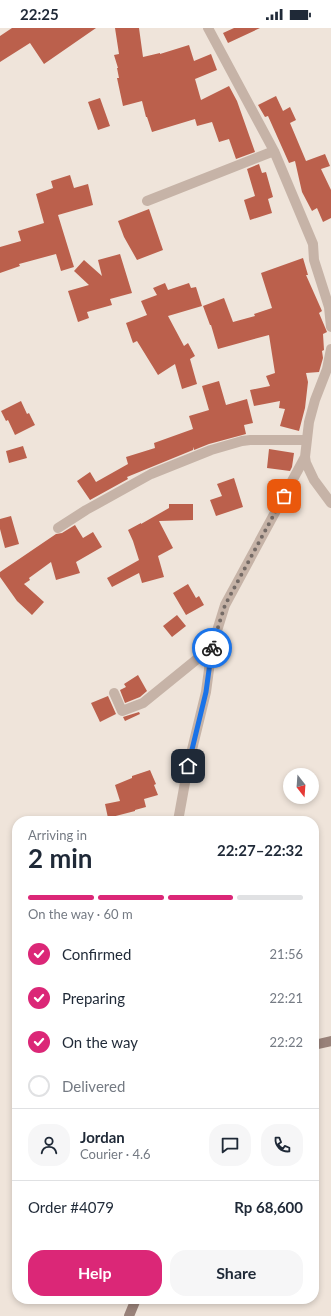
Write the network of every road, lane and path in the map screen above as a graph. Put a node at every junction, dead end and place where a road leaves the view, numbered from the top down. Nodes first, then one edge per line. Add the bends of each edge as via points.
1 (208, 28) edge
2 (274, 151) junction
3 (147, 200) dead end
4 (331, 327) edge
5 (331, 349) edge
6 (306, 440) junction
7 (304, 457) junction
8 (331, 503) edge
9 (58, 528) dead end
10 (212, 647) junction
11 (114, 693) dead end
12 (179, 816) edge
13 (331, 1041) edge
14 (319, 1044) edge
15 (134, 1304) edge
16 (129, 1316) edge

1 - 2 street
2 - 3 street
2 - 4 street via 313,244 314,260 329,307
5 - 6 street
6 - 7 street
6 - 9 street via 250,440 212,450 151,474
7 - 8 street via 314,480
7 - 10 street via 225,605
10 - 11 street via 143,703 122,711
10 - 12 street via 206,692
13 - 14 street
15 - 16 street

